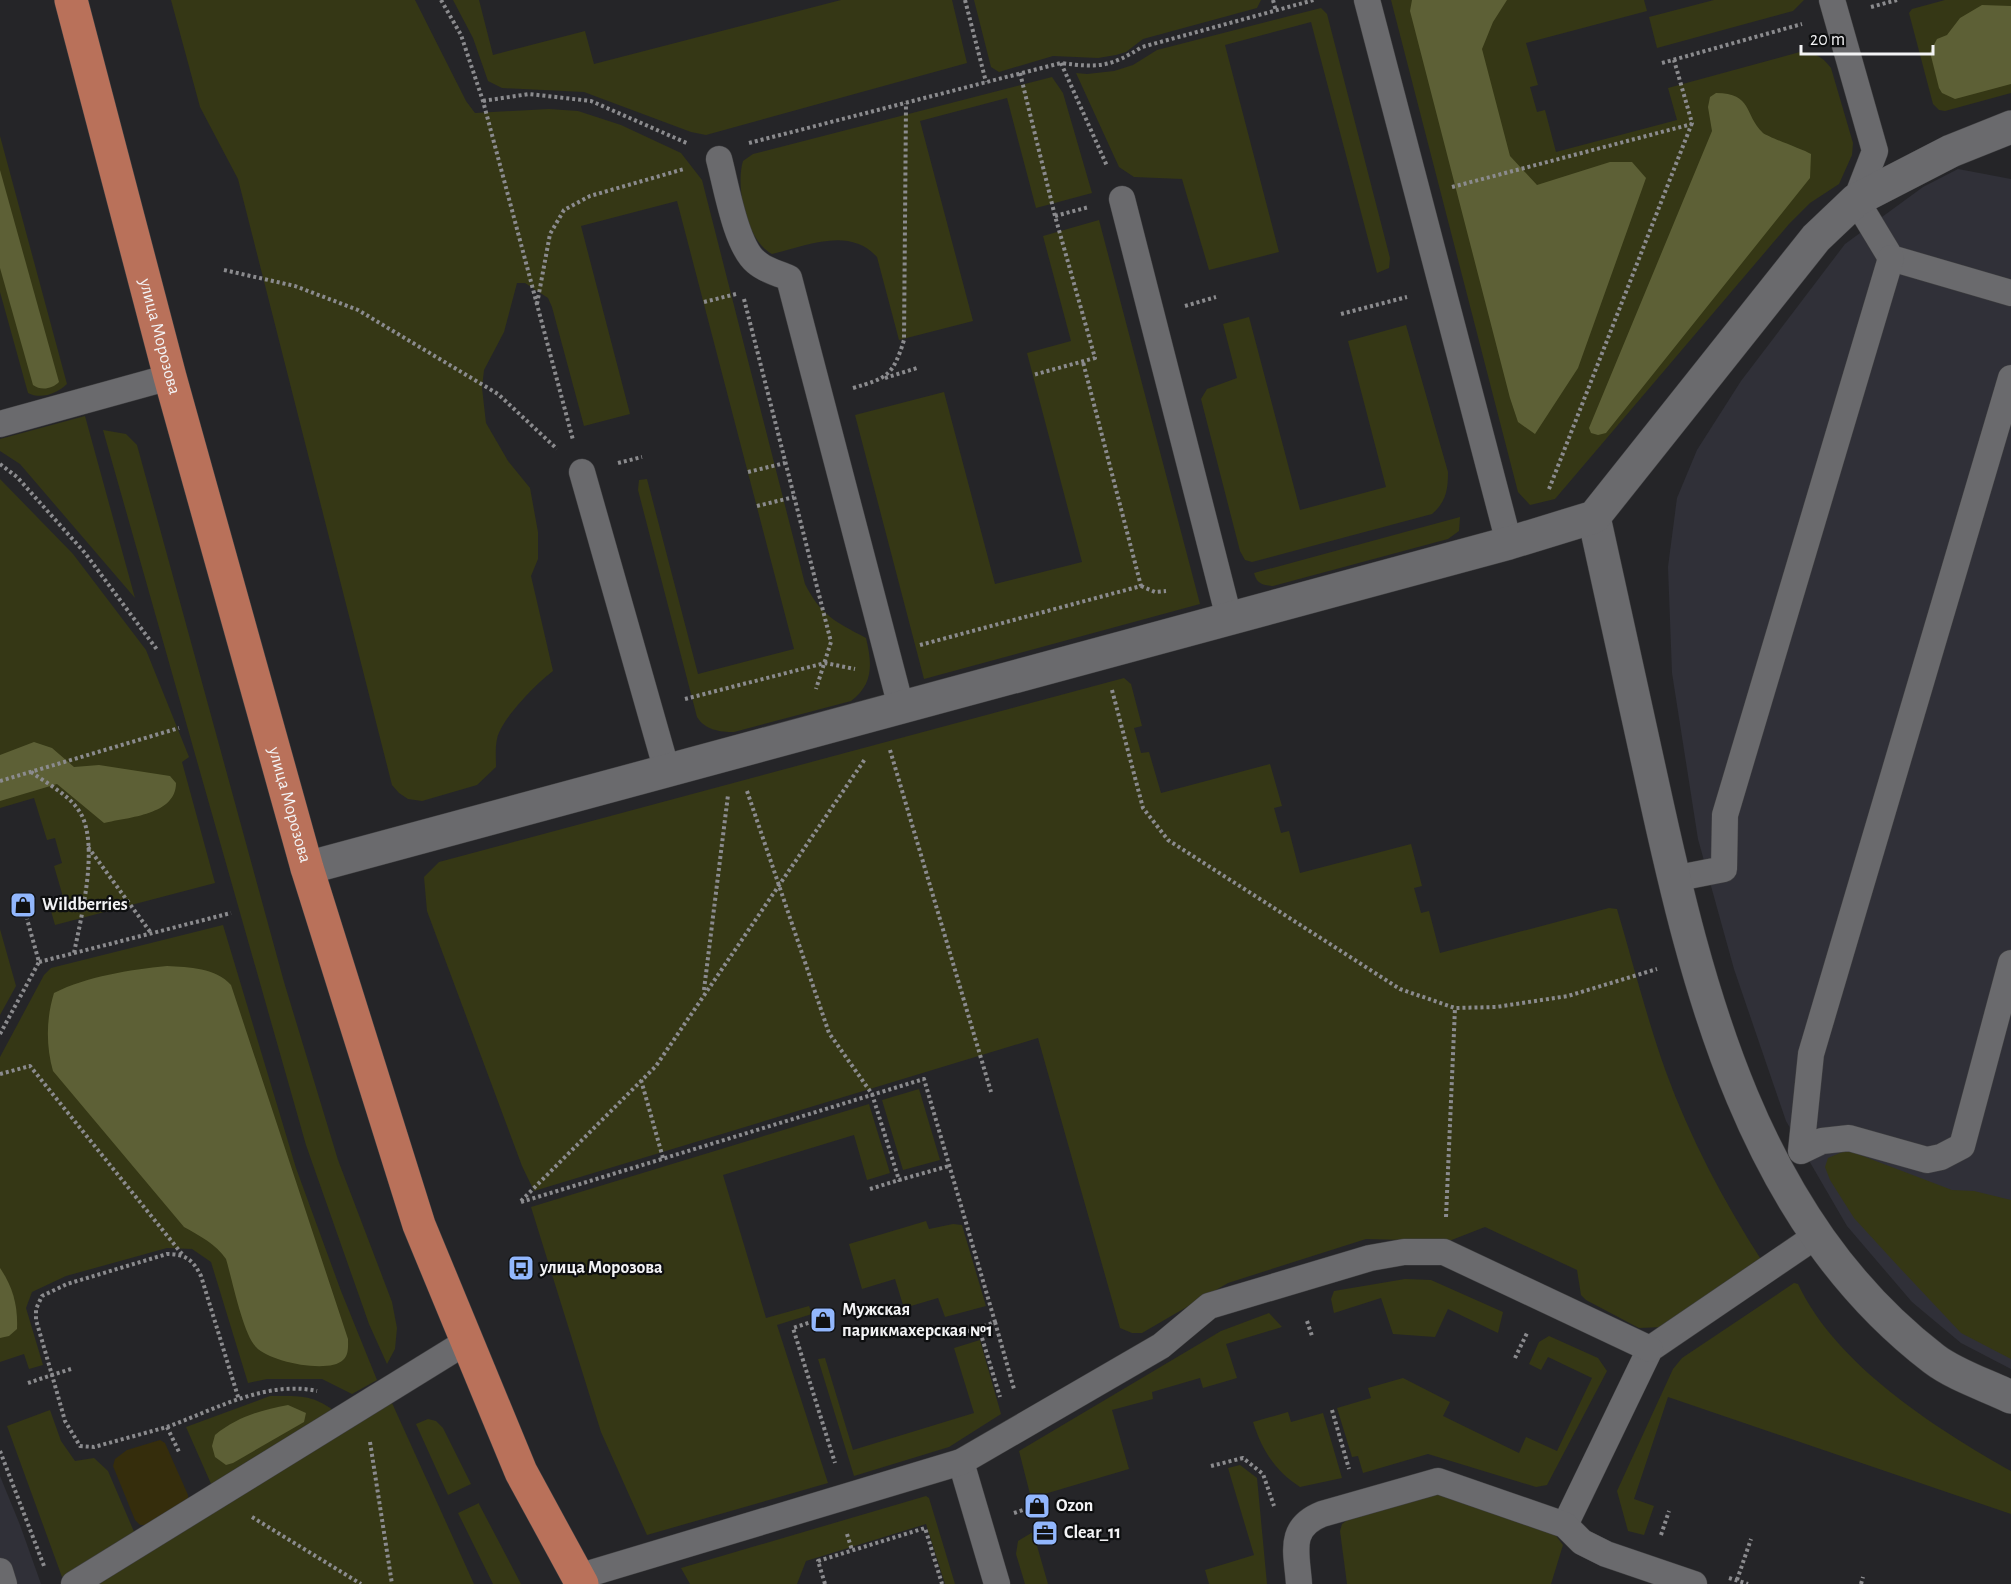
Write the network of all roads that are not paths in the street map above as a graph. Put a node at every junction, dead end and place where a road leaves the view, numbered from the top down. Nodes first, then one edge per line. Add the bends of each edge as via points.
1 (71, 0) edge
2 (1367, 0) edge
3 (1834, 8) edge
4 (2011, 127) edge
5 (719, 159) road end
6 (1122, 199) road end
7 (1856, 200) junction
8 (1891, 258) junction
9 (2011, 293) edge
10 (170, 377) junction
11 (2011, 378) edge
12 (0, 424) edge
13 (582, 472) road end
14 (1594, 517) junction
15 (1520, 540) junction
16 (1229, 618) junction
17 (893, 719) junction
18 (667, 771) junction
19 (307, 868) junction
20 (1673, 879) junction
21 (2011, 963) edge
22 (1801, 1151) junction
23 (1786, 1188) junction
24 (1816, 1236) junction
25 (466, 1341) junction
26 (1650, 1349) junction
27 (2011, 1397) edge
28 (961, 1462) junction
29 (1565, 1525) junction
30 (0, 1571) edge
31 (580, 1580) edge
32 (4, 1584) edge
33 (74, 1584) edge
34 (997, 1584) edge
35 (1299, 1584) edge
36 (1694, 1584) edge

1 - 10 main road, улица Морозова
2 - 15 lane via 1442,288
3 - 7 lane via 1875,151
4 - 7 street via 1951,151
5 - 17 lane via 744,245 754,261 789,278 887,654
6 - 16 lane
7 - 8 lane
7 - 14 street via 1816,238
8 - 9 lane
8 - 20 lane via 1725,815 1724,869
10 - 12 lane
10 - 19 main road, улица Морозова
11 - 22 lane via 1811,1054
13 - 18 lane
14 - 15 street
14 - 20 street
15 - 16 street
16 - 17 street
17 - 18 street via 803,733
18 - 19 street
19 - 25 main road, улица Морозова via 419,1225
20 - 23 street via 1695,958 1753,1125
21 - 22 lane via 1962,1146 1927,1160 1850,1138 1822,1142
22 - 23 lane
23 - 24 street
24 - 26 lane
24 - 27 street via 1881,1314 1936,1361
25 - 31 main road, улица Морозова via 521,1472
25 - 33 lane
26 - 28 lane via 1444,1252 1404,1252 1371,1258 1209,1306 1161,1346 1009,1425
26 - 29 lane
28 - 31 lane
28 - 34 lane
29 - 35 lane via 1434,1481 1307,1522 1297,1540
29 - 36 lane via 1582,1542 1606,1554
30 - 32 lane

